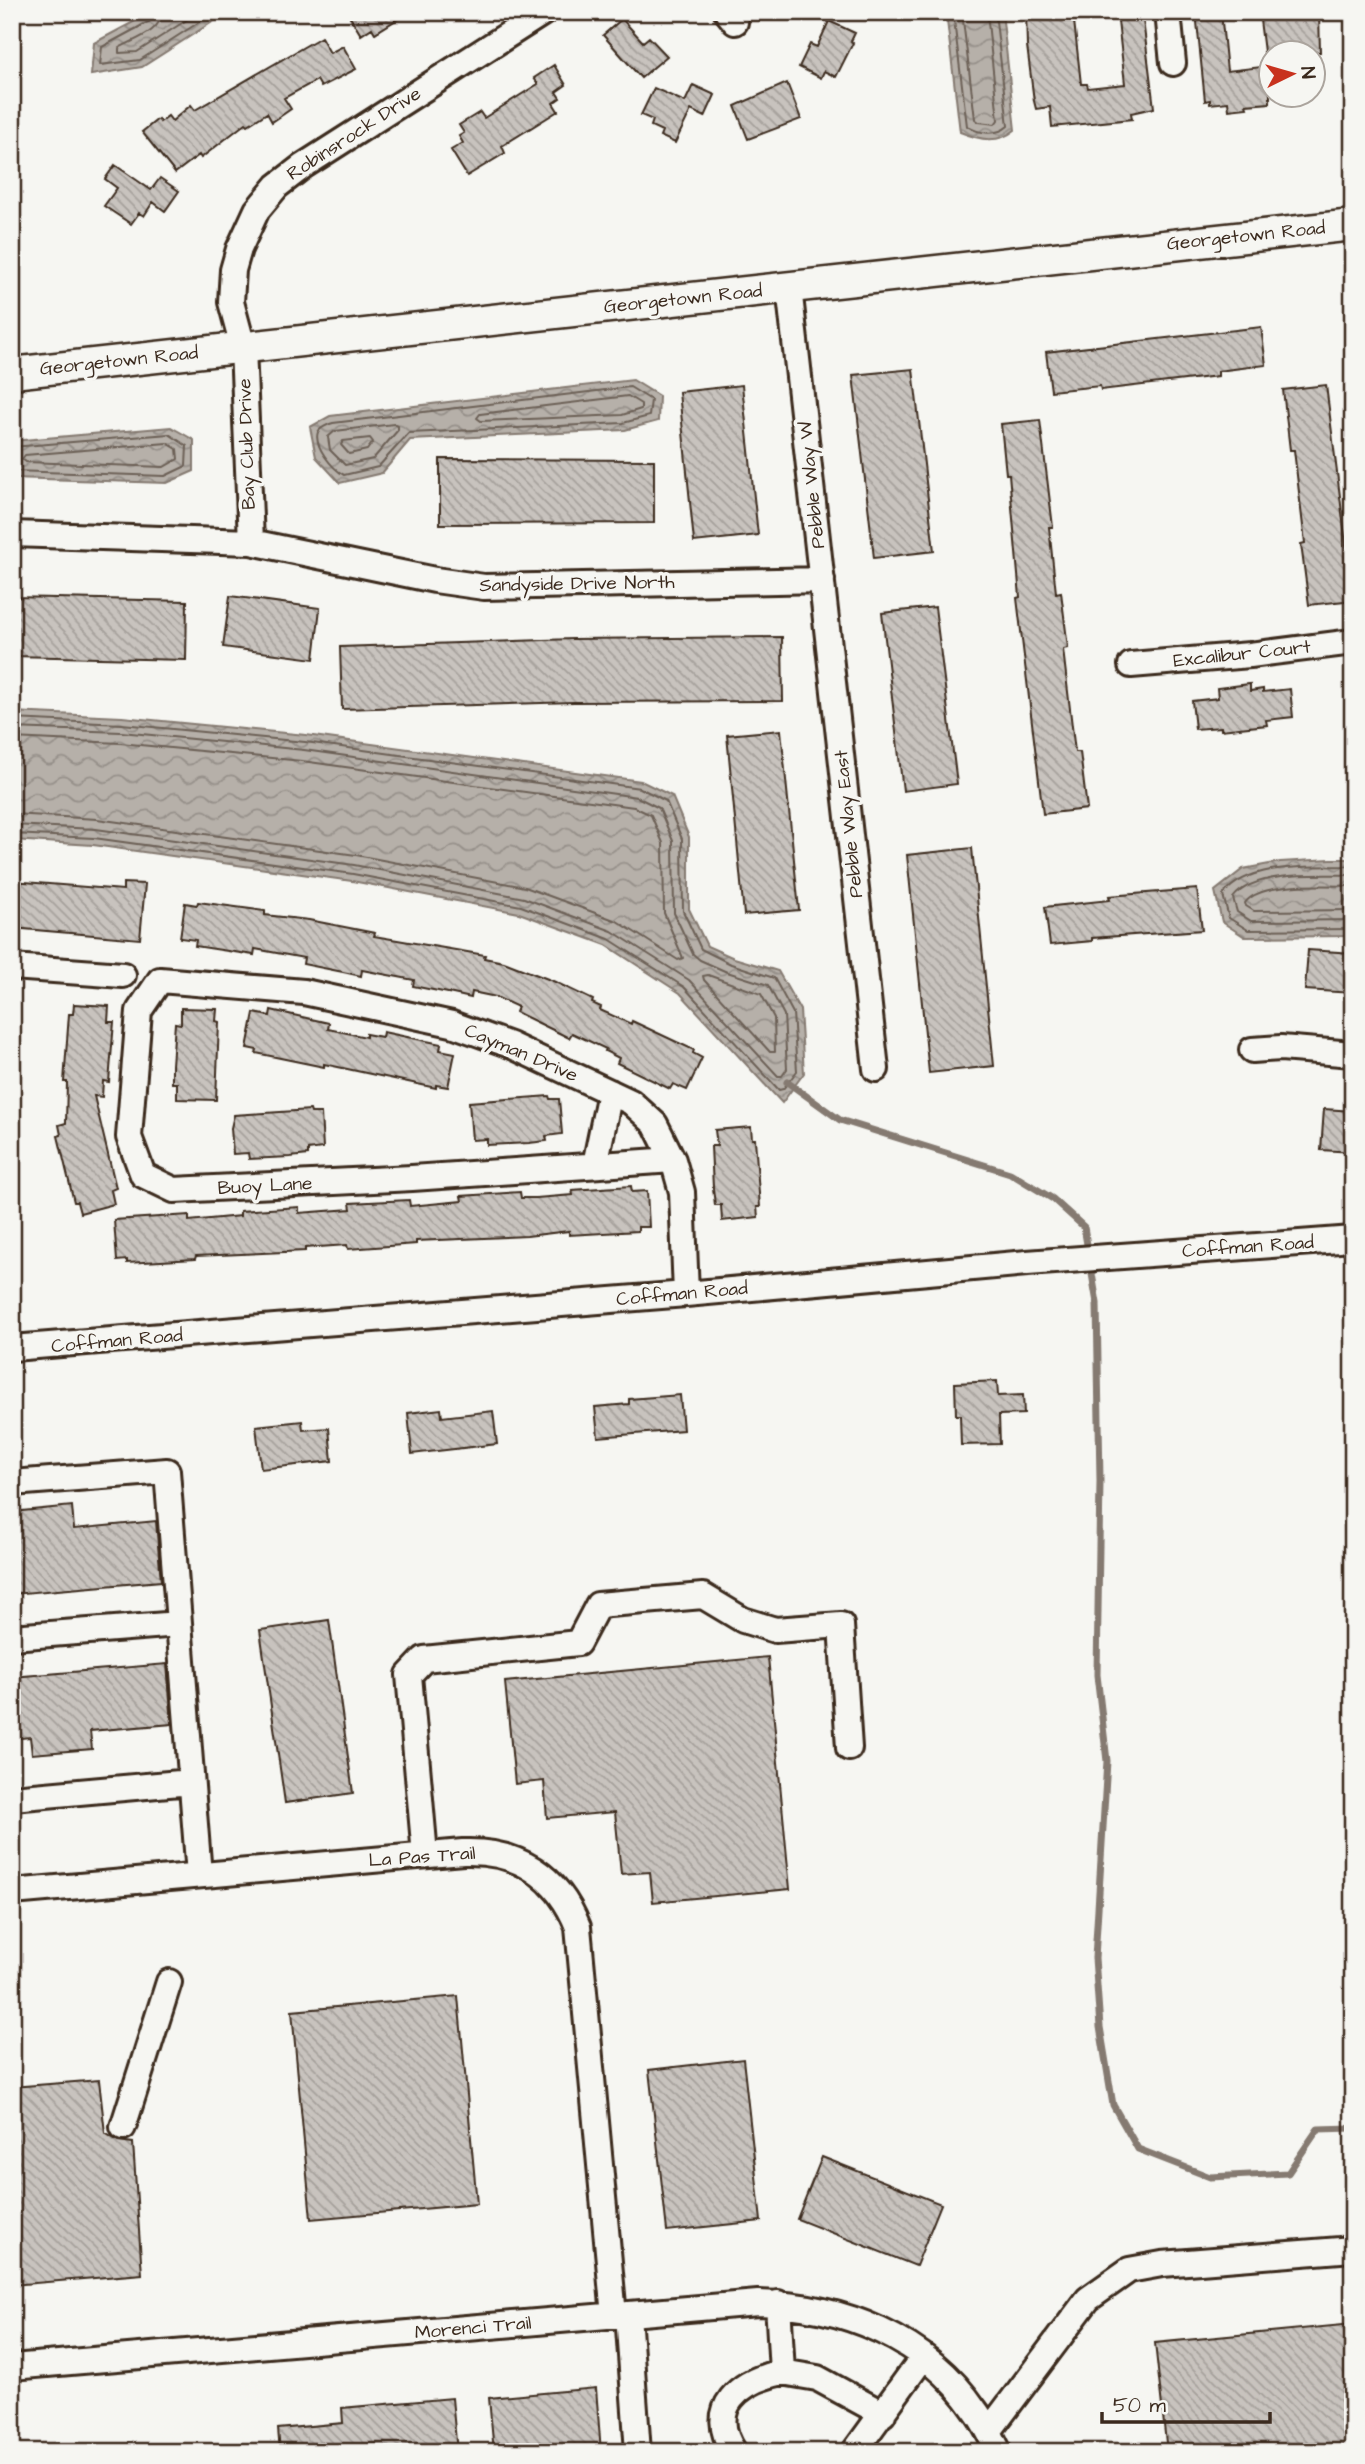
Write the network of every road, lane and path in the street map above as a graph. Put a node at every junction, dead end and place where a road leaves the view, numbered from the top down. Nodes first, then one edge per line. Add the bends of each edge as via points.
1 (544, 12) edge
2 (1168, 12) edge
3 (1173, 63) dead end
4 (1353, 225) edge
5 (789, 287) junction
6 (243, 347) junction
7 (12, 373) edge
8 (12, 534) edge
9 (251, 542) junction
10 (822, 580) junction
11 (1353, 642) edge
12 (1131, 665) dead end
13 (12, 967) edge
14 (123, 975) dead end
15 (160, 980) joint
16 (1252, 1050) dead end
17 (1353, 1054) edge
18 (876, 1069) dead end
19 (610, 1092) junction
20 (673, 1160) junction
21 (595, 1165) junction
22 (1353, 1239) edge
23 (686, 1294) junction
24 (12, 1349) edge
25 (12, 1483) edge
26 (179, 1625) junction
27 (12, 1637) edge
28 (849, 1748) dead end
29 (191, 1782) junction
30 (12, 1798) edge
31 (425, 1855) junction
32 (199, 1875) junction
33 (12, 1892) edge
34 (169, 1982) dead end
35 (123, 2127) dead end
36 (1353, 2249) edge
37 (778, 2303) junction
38 (621, 2315) junction
39 (923, 2357) junction
40 (12, 2367) edge
41 (782, 2372) junction
42 (883, 2414) junction
43 (994, 2442) edge
44 (638, 2452) edge
45 (734, 2452) edge
46 (855, 2452) edge

1 - 6 street, Robinsrock Drive via 303,166 270,193 251,219 233,270 231,302
2 - 3 street
4 - 5 main road, Georgetown Road
5 - 6 main road, Georgetown Road
5 - 10 street, Pebble Way W
6 - 7 main road, Georgetown Road
6 - 9 street, Bay Club Drive
8 - 9 street, Sandyside Drive North
9 - 10 street, Sandyside Drive North via 484,587
10 - 18 street, Pebble Way East
11 - 12 street, Excalibur Court
13 - 14 street
15 - 19 street, Cayman Drive via 303,992 452,1024 510,1045
15 - 21 street, Buoy Lane via 139,1011 129,1137 143,1175 174,1190
16 - 17 street
19 - 20 street, Cayman Drive via 631,1102 655,1124
19 - 21 street
20 - 21 street, Buoy Lane
20 - 23 street, Cayman Drive via 682,1192
22 - 23 street, Coffman Road
23 - 24 street, Coffman Road
25 - 26 street via 167,1471
26 - 27 street
26 - 29 street
28 - 31 street via 841,1625 775,1630 743,1620 703,1596 598,1605 578,1643 424,1659 409,1675
29 - 30 street
29 - 32 street
31 - 32 street, La Pas Trail
31 - 38 street, La Pas Trail via 473,1851 514,1859 542,1875 570,1906 578,1927
32 - 33 street, La Pas Trail
34 - 35 street
36 - 43 street via 1129,2270 1088,2299
37 - 38 street, Morenci Trail
37 - 39 street, Morenci Trail via 814,2307 864,2322
37 - 41 street
38 - 40 street, Morenci Trail
38 - 44 street, La Pas Trail
39 - 42 street
39 - 43 street, Morenci Trail via 966,2398
41 - 42 street via 817,2378
41 - 45 street via 751,2381 727,2404 724,2424
42 - 46 street

